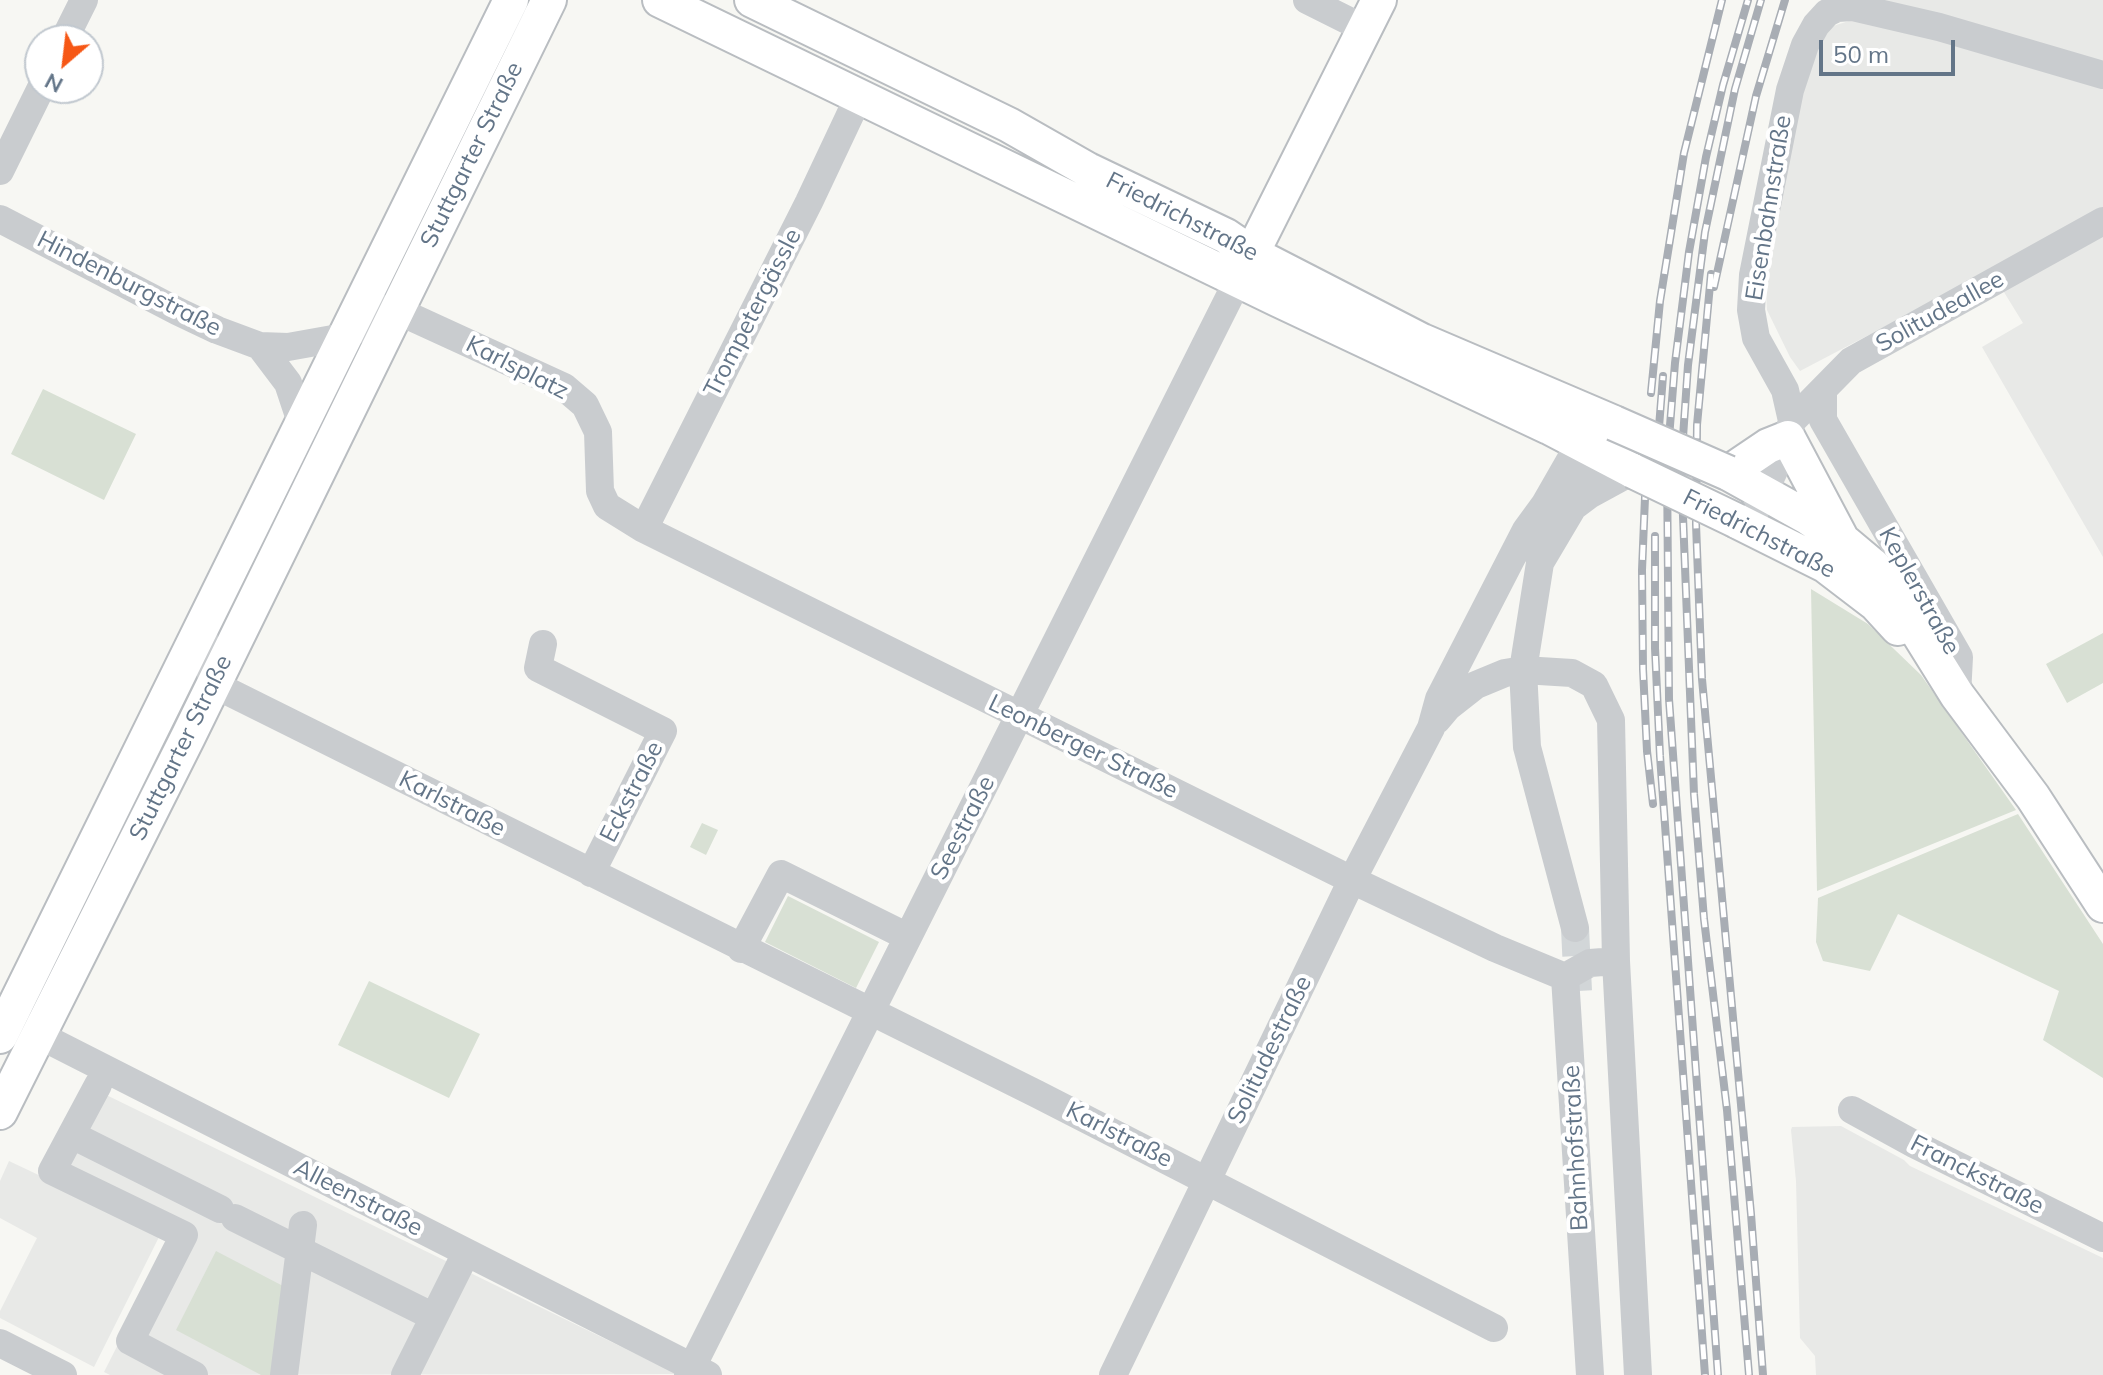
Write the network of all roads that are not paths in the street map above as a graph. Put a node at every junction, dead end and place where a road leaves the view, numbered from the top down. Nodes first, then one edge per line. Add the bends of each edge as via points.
1 (84, 0) edge
2 (511, 0) edge
3 (549, 0) edge
4 (660, 0) edge
5 (701, 0) edge
6 (752, 0) edge
7 (1307, 0) edge
8 (1854, 3) edge
9 (1372, 15) edge
10 (72, 24) edge
11 (2103, 75) edge
12 (859, 96) junction
13 (33, 104) edge
14 (947, 119) junction
15 (1088, 170) junction
16 (0, 171) edge
17 (1097, 211) junction
18 (0, 219) edge
19 (2103, 221) edge
20 (385, 253) junction
21 (1245, 267) junction
22 (396, 310) junction
23 (344, 337) junction
24 (260, 346) junction
25 (360, 383) junction
26 (1823, 391) junction
27 (302, 425) junction
28 (1790, 430) junction
29 (1593, 431) junction
30 (1633, 471) junction
31 (1728, 473) junction
32 (1764, 491) junction
33 (1545, 504) junction
34 (607, 506) joint
35 (1573, 507) junction
36 (1743, 523) junction
37 (644, 529) junction
38 (1842, 540) junction
39 (1540, 563) junction
40 (202, 629) junction
41 (543, 644) dead end
42 (1523, 670) junction
43 (213, 684) junction
44 (1957, 695) junction
45 (1020, 715) junction
46 (1431, 728) junction
47 (591, 873) junction
48 (1352, 880) junction
49 (2103, 905) edge
50 (1575, 928) tunnel mouth
51 (908, 937) junction
52 (741, 949) junction
53 (1616, 961) junction
54 (1565, 977) junction
55 (871, 1012) junction
56 (3, 1023) edge
57 (38, 1036) junction
58 (98, 1085) dead end
59 (1852, 1110) dead end
60 (0, 1112) edge
61 (72, 1135) junction
62 (1207, 1180) junction
63 (301, 1238) junction
64 (2103, 1238) edge
65 (461, 1263) dead end
66 (434, 1317) junction
67 (1494, 1328) dead end
68 (0, 1343) edge
69 (697, 1372) edge
70 (63, 1375) edge
71 (194, 1375) edge
72 (284, 1375) edge
73 (405, 1375) edge
74 (1113, 1375) edge
75 (1590, 1375) edge
76 (1638, 1375) edge

1 - 10 street
2 - 20 main road, Stuttgarter Straße
3 - 22 main road, Stuttgarter Straße
4 - 12 main road, Friedrichstraße
5 - 14 main road, Friedrichstraße
6 - 15 main road, Friedrichstraße via 1009,125
7 - 9 street
8 - 11 street
8 - 28 street, Eisenbahnstraße via 1827,13 1805,45 1787,102 1753,275 1756,338 1785,390
9 - 21 main road
12 - 17 main road, Friedrichstraße
12 - 37 street, Trompetergässle
13 - 16 street
14 - 15 main road, Friedrichstraße via 1062,165
14 - 17 main road, Friedrichstraße via 1070,189
15 - 21 main road, Friedrichstraße via 1226,236
17 - 21 main road, Friedrichstraße
18 - 24 street, Hindenburgstraße via 204,324
19 - 26 street, Solitudeallee via 1851,361
20 - 22 street, Stuttgarter Straße via 384,287
20 - 23 main road, Stuttgarter Straße
21 - 29 main road, Friedrichstraße via 1422,341
21 - 45 street, Seestraße
22 - 23 street, Hindenburgstraße via 382,309
22 - 25 main road, Stuttgarter Straße
22 - 34 street, Karlsplatz via 564,387 585,405 598,432 600,491
23 - 24 street, Hindenburgstraße
23 - 25 street via 356,352
23 - 27 main road, Stuttgarter Straße
24 - 27 street via 288,383
25 - 43 main road, Stuttgarter Straße
26 - 28 street, Solitudeallee
26 - 44 street, Keplerstraße via 1823,420 1959,657
27 - 40 main road, Stuttgarter Straße
28 - 31 main road
28 - 32 street
28 - 38 main road
29 - 30 main road, Friedrichstraße
29 - 31 main road, Friedrichstraße, bridge
29 - 33 street
29 - 35 street
30 - 35 street
30 - 36 main road, Friedrichstraße, bridge
31 - 32 main road, Friedrichstraße
32 - 36 street
32 - 38 main road, Friedrichstraße
33 - 39 street via 1538,539
33 - 46 street, Solitudestraße via 1496,587 1439,699
34 - 37 street, Leonberger Straße
35 - 39 street
36 - 44 main road, Friedrichstraße via 1852,583
37 - 45 street, Leonberger Straße
38 - 44 main road, Friedrichstraße via 1891,589
39 - 42 street
40 - 43 street
40 - 56 main road, Stuttgarter Straße
41 - 47 street, Eckstraße via 538,668 663,731
42 - 46 street, Solitudestraße via 1476,685
42 - 50 street via 1527,747
42 - 53 street, Bahnhofstraße via 1572,673 1594,685 1611,720
43 - 47 street, Karlstraße
43 - 57 main road, Stuttgarter Straße
44 - 49 main road via 2033,797
45 - 48 street, Leonberger Straße
45 - 51 street, Seestraße
46 - 48 street, Solitudestraße
47 - 52 street, Karlstraße
48 - 54 street, Leonberger Straße
48 - 62 street, Solitudestraße
51 - 52 street via 781,874
51 - 55 street, Seestraße
52 - 55 street, Karlstraße
53 - 54 street via 1590,963
53 - 76 street, Bahnhofstraße
54 - 75 street, Bahnhofstraße
55 - 62 street, Karlstraße
55 - 69 street, Seestraße
56 - 57 street, Alleenstraße
57 - 60 main road, Stuttgarter Straße
57 - 69 street, Alleenstraße
58 - 61 street
59 - 64 street, Franckstraße
61 - 63 street via 228,1214
61 - 71 street via 52,1171 184,1235 130,1341
62 - 67 street, Karlstraße
62 - 74 street, Solitudestraße
63 - 66 street
63 - 72 street
65 - 66 street
66 - 73 street
68 - 70 street

